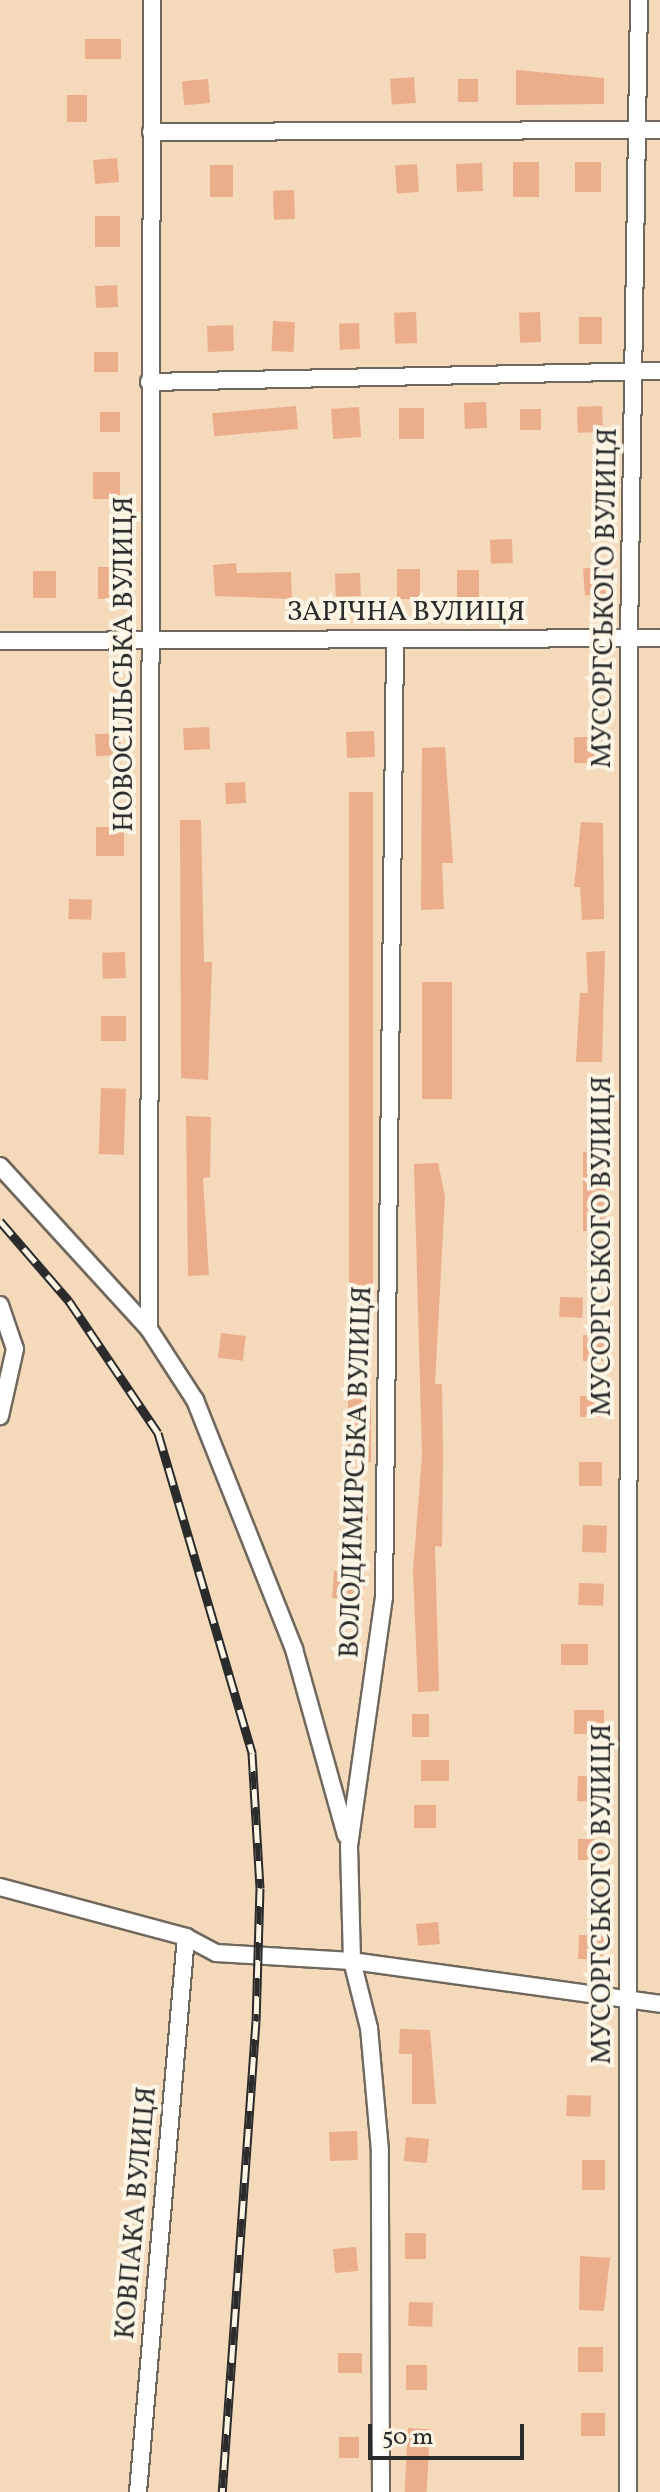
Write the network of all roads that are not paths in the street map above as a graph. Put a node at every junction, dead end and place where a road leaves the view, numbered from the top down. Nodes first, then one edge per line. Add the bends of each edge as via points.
1 (152, 0) edge
2 (639, 0) edge
3 (637, 130) junction
4 (660, 130) edge
5 (151, 132) junction
6 (636, 371) junction
7 (660, 371) edge
8 (149, 382) junction
9 (629, 638) junction
10 (660, 638) edge
11 (152, 640) junction
12 (395, 640) junction
13 (0, 641) edge
14 (0, 1166) edge
15 (0, 1305) edge
16 (149, 1329) junction
17 (0, 1416) edge
18 (349, 1846) junction
19 (0, 1887) edge
20 (186, 1937) junction
21 (352, 1961) junction
22 (629, 2001) junction
23 (660, 2004) edge
24 (138, 2492) edge
25 (381, 2492) edge
26 (628, 2492) edge

1 - 5 street, НОВОСІЛЬСЬКА ВУЛИЦЯ
2 - 3 street, МУСОРГСЬКОГО ВУЛИЦЯ
3 - 4 street
3 - 5 street
3 - 6 street, МУСОРГСЬКОГО ВУЛИЦЯ
5 - 8 street, НОВОСІЛЬСЬКА ВУЛИЦЯ
6 - 7 street
6 - 8 street
6 - 9 street, МУСОРГСЬКОГО ВУЛИЦЯ
8 - 11 street, НОВОСІЛЬСЬКА ВУЛИЦЯ
9 - 10 street, ЗАРІЧНА ВУЛИЦЯ
9 - 12 street, ЗАРІЧНА ВУЛИЦЯ
9 - 22 street, МУСОРГСЬКОГО ВУЛИЦЯ
11 - 12 street, ЗАРІЧНА ВУЛИЦЯ
11 - 13 street, ЗАРІЧНА ВУЛИЦЯ
11 - 16 street, НОВОСІЛЬСЬКА ВУЛИЦЯ
12 - 18 street, ВОЛОДИМИРСЬКА ВУЛИЦЯ via 384,1597
14 - 16 street
15 - 17 street via 15,1349
16 - 18 street via 195,1400 294,1649
18 - 21 street, ВОЛОДИМИРСЬКА ВУЛИЦЯ
19 - 20 street
20 - 21 street via 216,1953
20 - 24 street, КОВПАКА ВУЛИЦЯ
21 - 22 street
21 - 25 street, ВОЛОДИМИРСЬКА ВУЛИЦЯ via 369,2028 380,2151
22 - 23 street
22 - 26 street, МУСОРГСЬКОГО ВУЛИЦЯ

